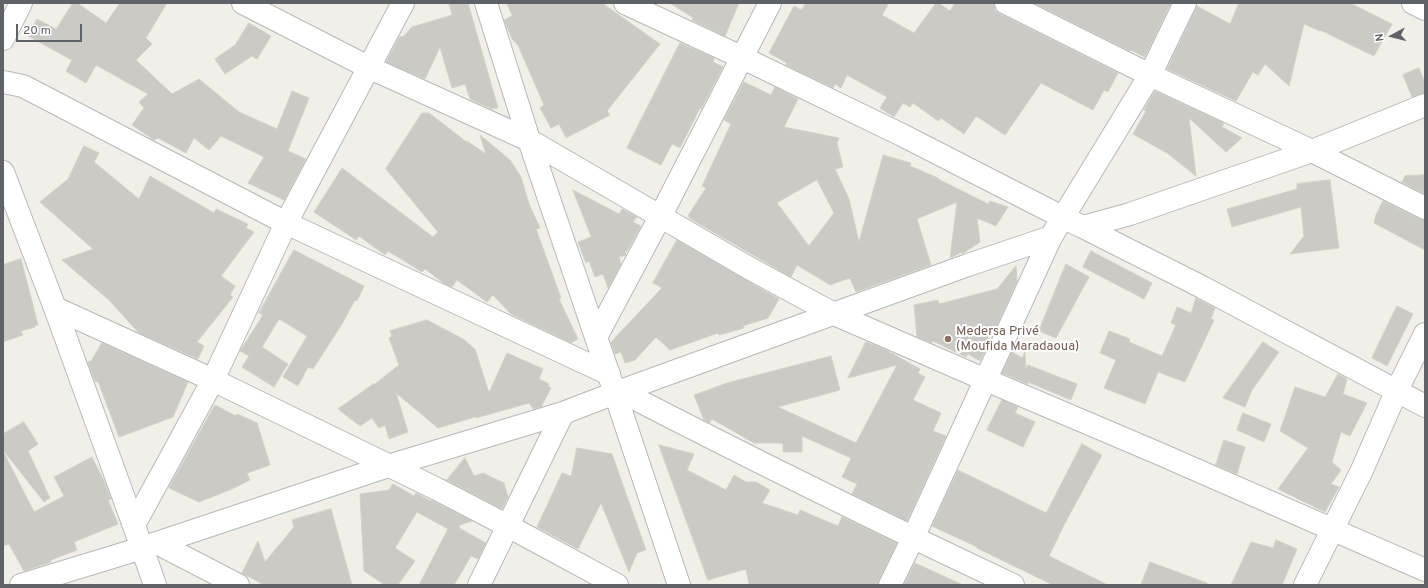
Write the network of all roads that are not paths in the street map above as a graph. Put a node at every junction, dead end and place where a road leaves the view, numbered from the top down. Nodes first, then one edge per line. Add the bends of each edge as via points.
1 (21, 3) edge
2 (243, 3) edge
3 (404, 3) edge
4 (486, 3) edge
5 (625, 3) edge
6 (770, 3) edge
7 (1006, 3) edge
8 (1185, 3) edge
9 (1413, 3) edge
10 (1425, 9) edge
11 (3, 39) edge
12 (741, 57) junction
13 (368, 67) junction
14 (1150, 75) junction
15 (3, 82) edge
16 (1425, 105) edge
17 (529, 140) junction
18 (1312, 150) junction
19 (3, 172) edge
20 (1425, 208) edge
21 (660, 217) junction
22 (1064, 218) junction
23 (286, 223) junction
24 (1083, 226) junction
25 (1051, 237) junction
26 (55, 308) junction
27 (834, 314) junction
28 (1425, 334) edge
29 (596, 337) junction
30 (213, 380) junction
31 (986, 380) junction
32 (614, 386) junction
33 (1397, 390) junction
34 (1425, 406) edge
35 (564, 413) junction
36 (388, 466) junction
37 (134, 525) junction
38 (508, 526) junction
39 (1333, 529) junction
40 (913, 538) junction
41 (150, 545) junction
42 (1425, 570) edge
43 (20, 585) edge
44 (155, 585) edge
45 (238, 585) edge
46 (479, 585) edge
47 (617, 585) edge
48 (679, 585) edge
49 (890, 585) edge
50 (1013, 585) edge
51 (1304, 585) edge

1 - 11 street
2 - 13 street
3 - 13 street
4 - 17 street
5 - 12 street
6 - 12 street
7 - 14 street
8 - 14 street
9 - 10 street
12 - 21 street
12 - 22 street via 902,135
13 - 17 street
13 - 23 street
14 - 18 street
14 - 22 street
15 - 23 street via 23,86
16 - 18 street
17 - 21 street
17 - 29 street
18 - 20 street
18 - 24 street via 1130,214
19 - 26 street
21 - 27 street
21 - 29 street
22 - 24 street
22 - 25 street
23 - 30 street
23 - 32 street
24 - 33 street
25 - 27 street
25 - 31 street
26 - 30 street
26 - 37 street
27 - 31 street
27 - 32 street
28 - 33 street
29 - 32 street
30 - 36 street
30 - 37 street
31 - 39 street
31 - 40 street
32 - 35 street
32 - 40 street via 670,418
32 - 48 street
33 - 34 street
33 - 39 street
35 - 36 street
35 - 38 street
36 - 38 street
36 - 41 street
37 - 41 street
38 - 46 street
38 - 47 street
39 - 42 street
39 - 51 street
40 - 49 street
40 - 50 street
41 - 43 street
41 - 44 street
41 - 45 street

